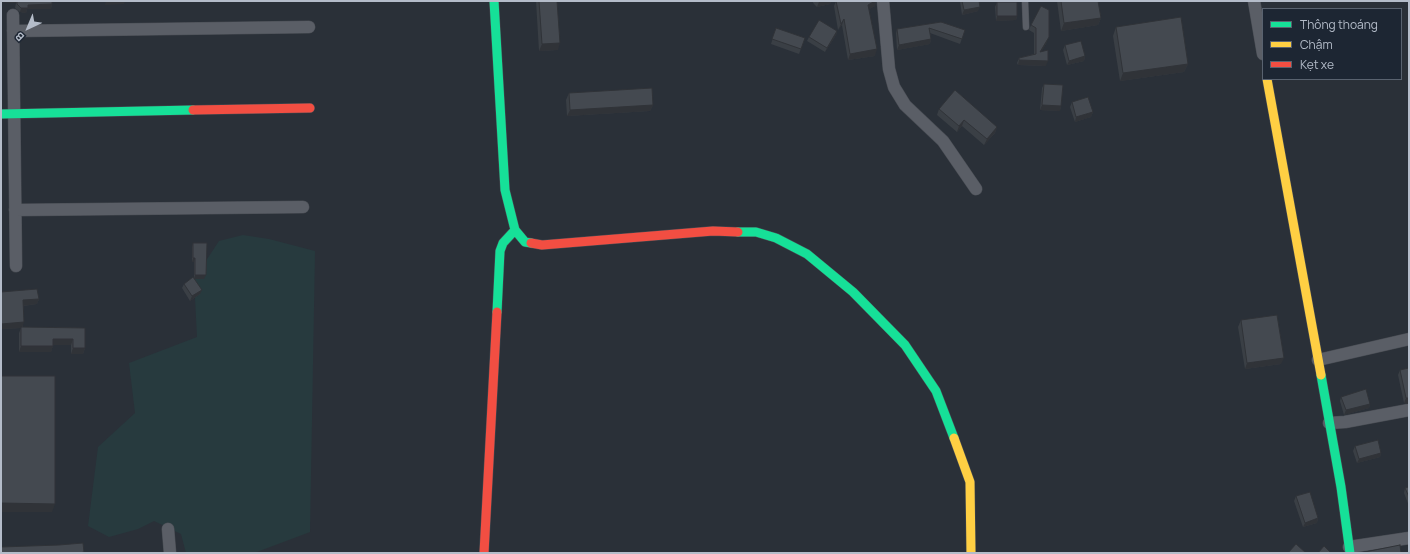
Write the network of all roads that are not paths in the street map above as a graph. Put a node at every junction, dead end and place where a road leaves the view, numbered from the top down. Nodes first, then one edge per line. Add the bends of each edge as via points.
1 (494, 1) edge
2 (883, 1) edge
3 (1025, 1) edge
4 (1254, 1) edge
5 (13, 15) dead end
6 (1026, 26) dead end
7 (309, 27) dead end
8 (13, 31) junction
9 (1262, 48) edge
10 (1267, 80) edge
11 (310, 108) dead end
12 (7, 114) edge
13 (976, 190) dead end
14 (303, 207) dead end
15 (15, 210) junction
16 (515, 230) junction
17 (16, 266) dead end
18 (1409, 339) edge
19 (1318, 360) junction
20 (1409, 410) edge
21 (1329, 423) junction
22 (168, 528) dead end
23 (1409, 538) edge
24 (1350, 550) edge
25 (170, 553) edge
26 (484, 553) edge
27 (971, 553) edge

1 - 16 street via 505,190
2 - 13 street via 889,69 894,87 905,105 943,141
3 - 6 lane
4 - 9 street
5 - 8 street
7 - 8 street
8 - 12 street
10 - 19 street
11 - 12 street
12 - 15 street
14 - 15 street
15 - 17 street
16 - 26 street via 503,243 500,251
16 - 27 street via 525,242 542,245 713,231 756,232 776,238 807,254 853,292 905,345 936,391 970,482
18 - 19 street
19 - 21 street
20 - 21 street
21 - 24 street
22 - 25 street
23 - 24 street

